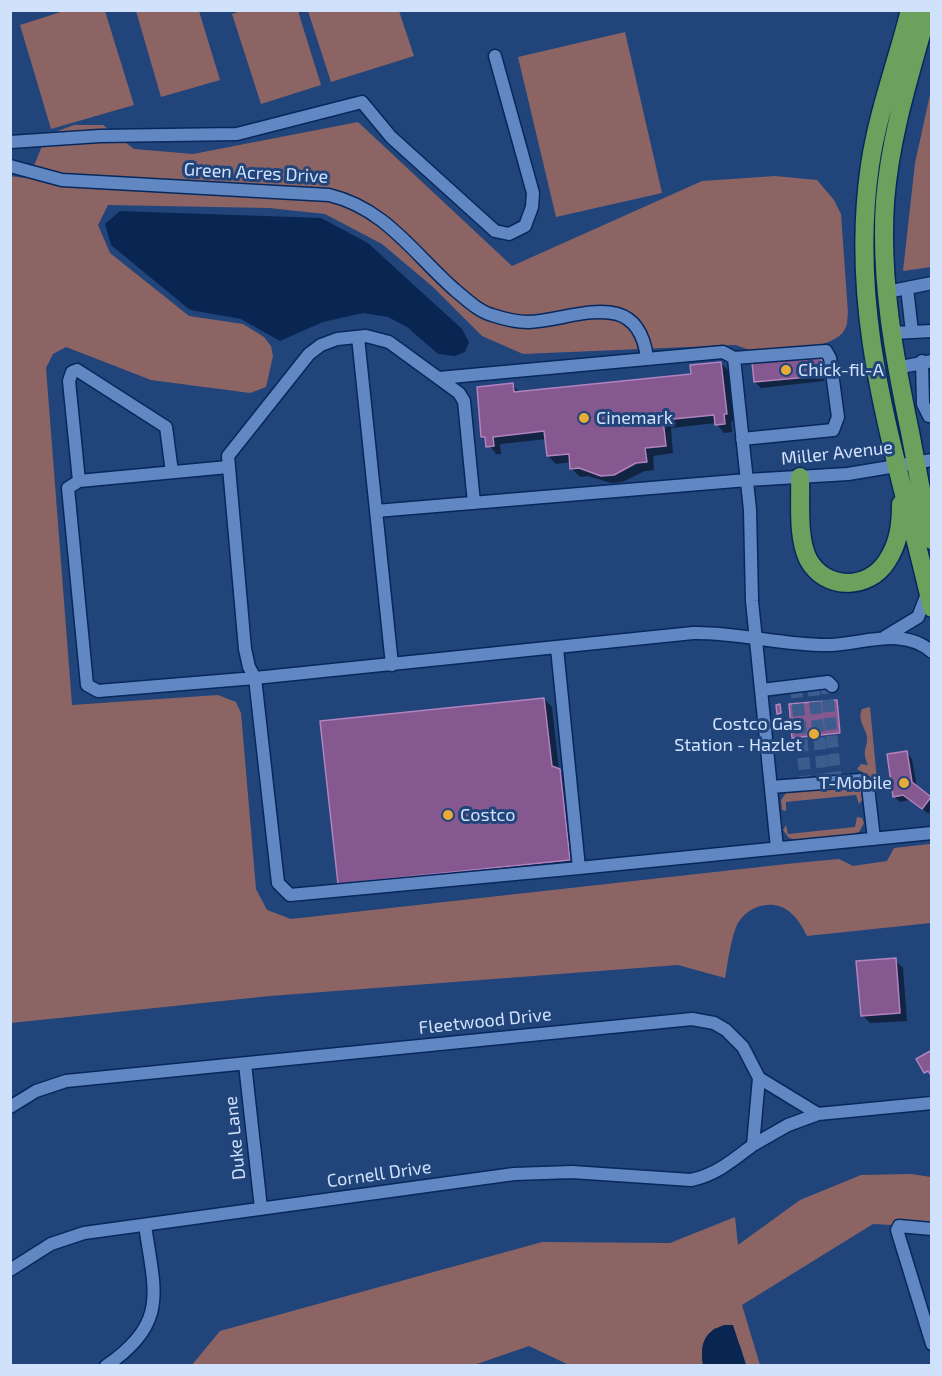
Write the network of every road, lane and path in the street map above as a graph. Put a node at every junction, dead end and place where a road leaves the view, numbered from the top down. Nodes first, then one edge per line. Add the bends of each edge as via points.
1 (910, 10) edge
2 (928, 10) edge
3 (495, 56) dead end
4 (10, 141) edge
5 (10, 166) edge
6 (932, 283) edge
7 (907, 288) junction
8 (886, 292) junction
9 (932, 331) edge
10 (912, 332) junction
11 (892, 333) junction
12 (358, 337) junction
13 (647, 358) junction
14 (734, 358) junction
15 (927, 361) edge
16 (896, 368) junction
17 (439, 378) junction
18 (932, 416) edge
19 (742, 439) junction
20 (923, 461) edge
21 (895, 466) junction
22 (228, 467) junction
23 (172, 472) junction
24 (800, 477) junction
25 (747, 480) junction
26 (79, 481) junction
27 (902, 487) junction
28 (474, 503) junction
29 (376, 511) junction
30 (932, 540) edge
31 (930, 600) edge
32 (757, 637) junction
33 (884, 637) junction
34 (557, 648) junction
35 (932, 652) edge
36 (392, 664) junction
37 (255, 678) junction
38 (832, 686) dead end
39 (762, 690) junction
40 (771, 787) junction
41 (932, 833) edge
42 (874, 839) junction
43 (777, 848) junction
44 (579, 868) junction
45 (245, 1064) junction
46 (759, 1078) junction
47 (932, 1103) edge
48 (10, 1107) edge
49 (818, 1114) junction
50 (753, 1145) junction
51 (261, 1208) junction
52 (145, 1225) junction
53 (932, 1229) edge
54 (10, 1270) edge
55 (932, 1344) edge
56 (106, 1365) edge

1 - 21 highway via 876,128 866,219 865,293 870,338
2 - 8 highway via 898,117 889,166 884,241
3 - 4 street via 533,201 525,226 509,234 495,231 403,148 362,102 237,135
5 - 13 street, Green Acres Drive via 62,180 318,194 347,199 388,223 448,284 487,314 526,322 590,312 619,314 642,336
6 - 7 street
7 - 8 street
7 - 10 street
8 - 11 highway
9 - 10 street
10 - 11 street
11 - 16 highway
12 - 17 street via 389,342
12 - 22 street via 329,341 309,354 230,451
12 - 29 street
13 - 14 street via 723,352
13 - 17 street
14 - 19 street
14 - 19 street via 825,351 838,417 833,430
15 - 16 street
15 - 18 street via 923,404
16 - 20 highway
17 - 28 street via 464,401
19 - 25 street
20 - 21 street, Miller Avenue
20 - 30 highway
21 - 24 street, Miller Avenue
21 - 27 highway
22 - 23 street
22 - 37 street via 245,650
23 - 26 street
23 - 26 street via 166,427 76,370 69,381
24 - 25 street, Miller Avenue
24 - 27 highway via 805,552 825,577 846,584 867,579 886,563 900,531
25 - 28 street, Miller Avenue
25 - 32 street
26 - 37 street via 68,488 67,494 87,685 98,691
27 - 31 highway
28 - 29 street, Miller Avenue
29 - 36 street
31 - 33 street via 918,617
32 - 33 street via 814,645
32 - 34 street via 693,633
32 - 39 street
33 - 35 street via 913,640
34 - 36 street
34 - 44 street
36 - 37 street
37 - 44 street via 278,883 290,895
38 - 39 street via 828,682
39 - 40 street
40 - 42 street via 864,781
40 - 43 street
41 - 42 street
42 - 43 street
43 - 44 street
45 - 46 street, Fleetwood Drive via 692,1019 714,1023 733,1035
45 - 48 street, Fleetwood Drive via 66,1081 36,1091
45 - 51 street, Duke Lane
46 - 49 street
46 - 50 street
47 - 49 street
49 - 50 street, Cornell Drive
50 - 51 street, Cornell Drive via 717,1172 691,1180 539,1172
51 - 52 street, Cornell Drive
52 - 54 street, Cornell Drive via 65,1238
52 - 56 street via 153,1308 138,1339
53 - 55 street via 897,1230

